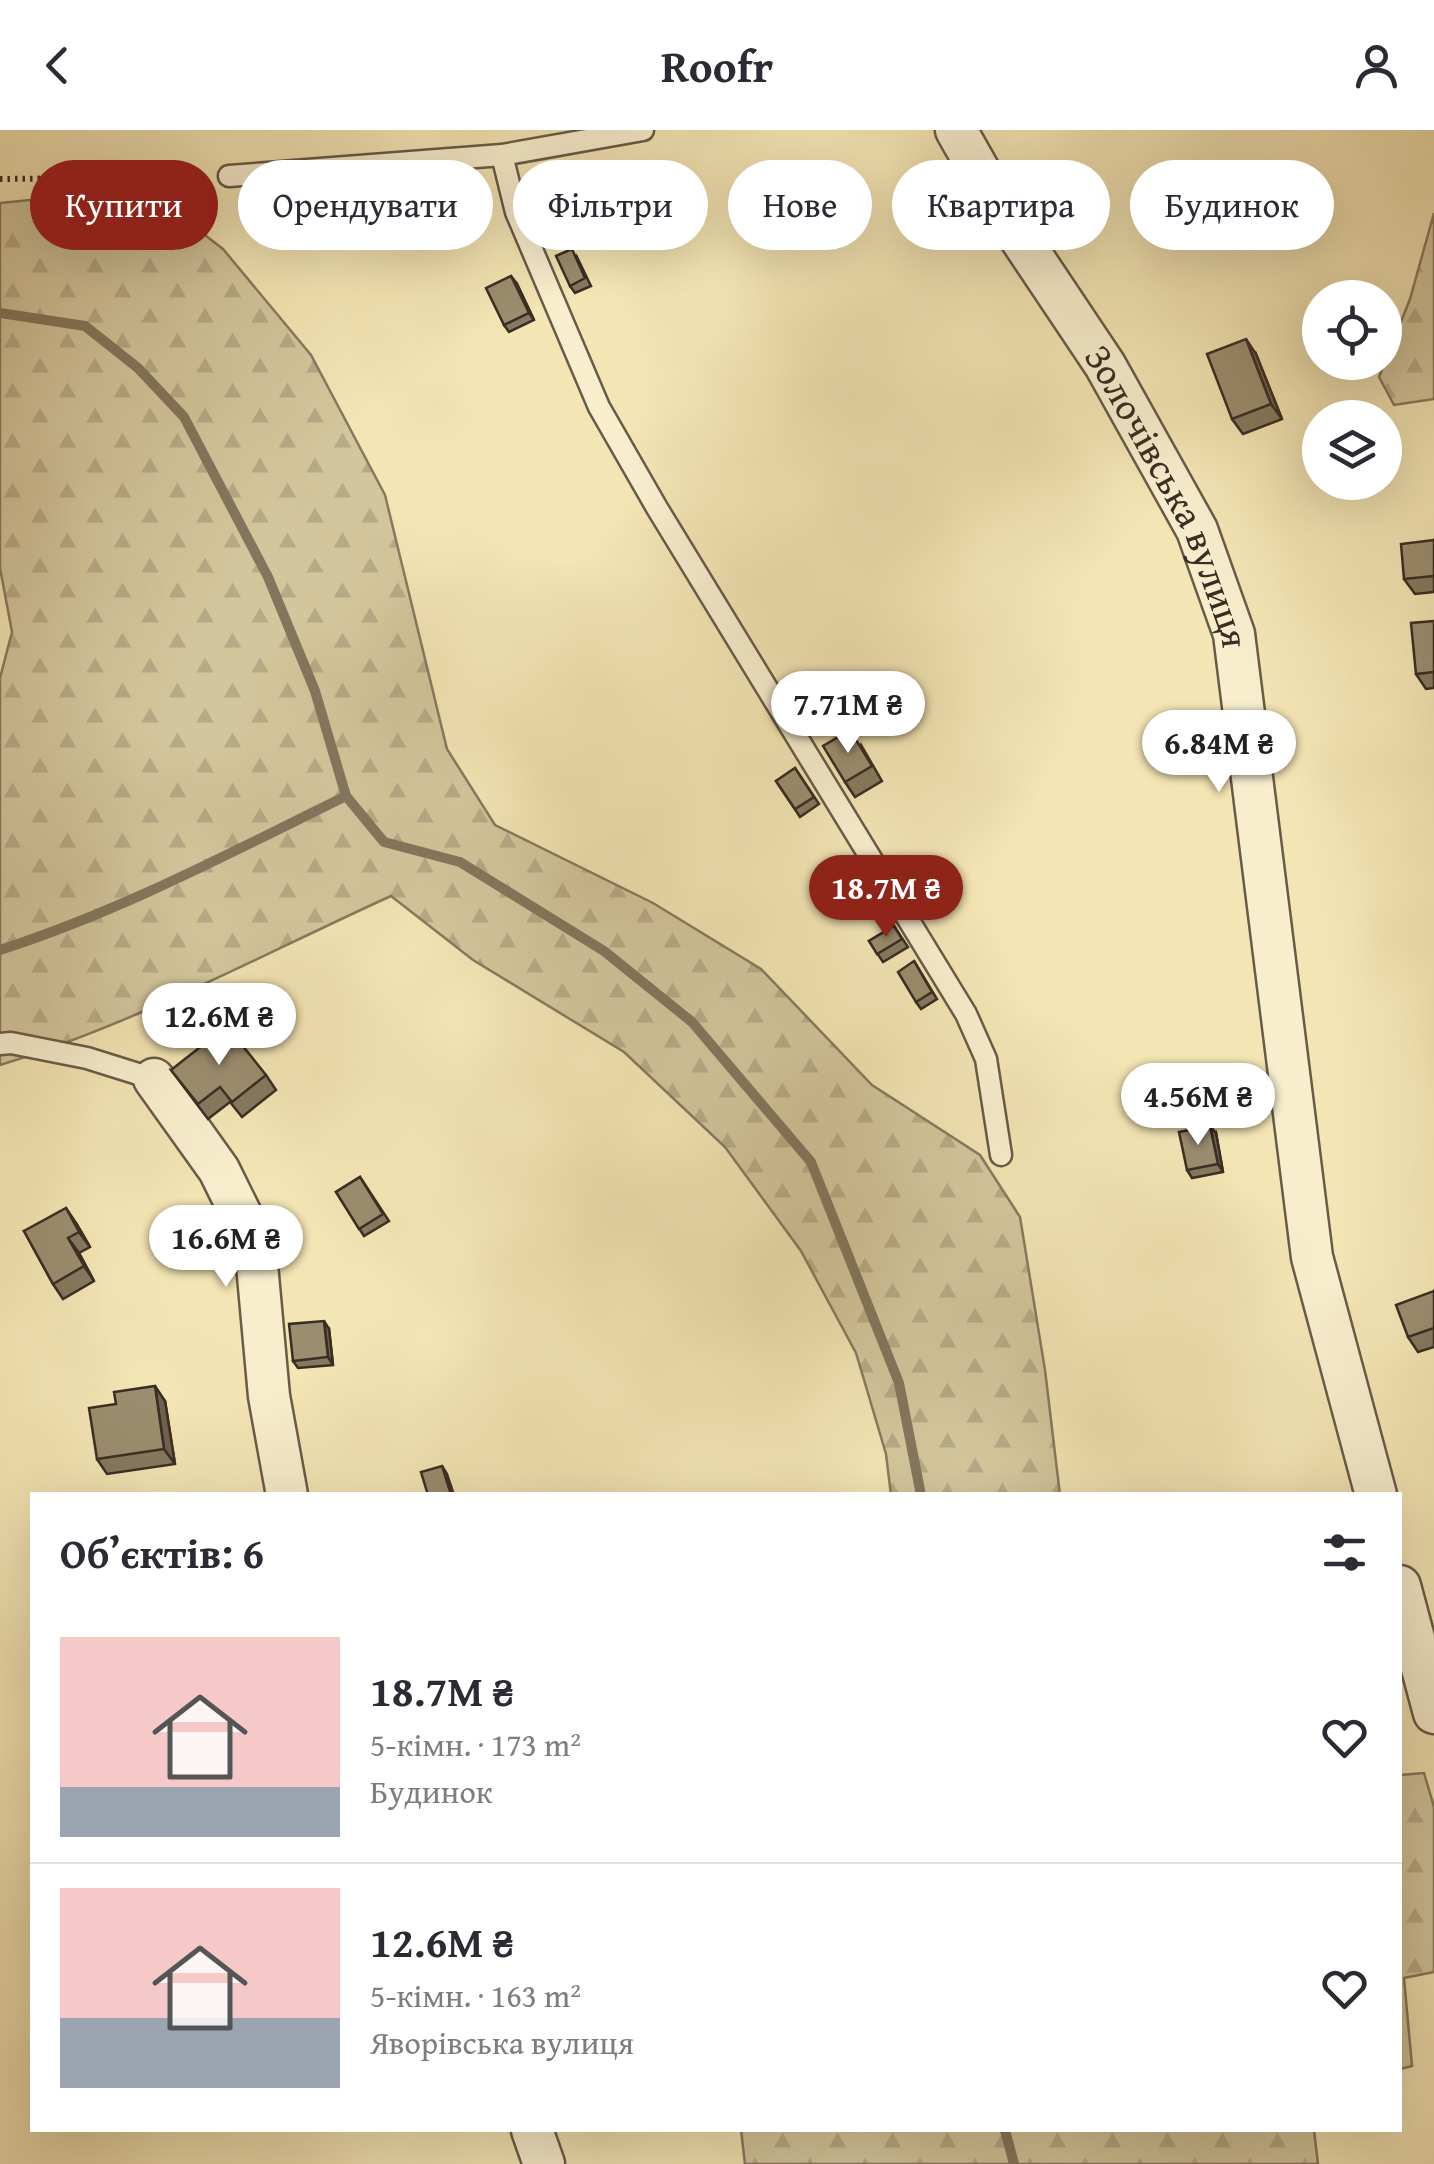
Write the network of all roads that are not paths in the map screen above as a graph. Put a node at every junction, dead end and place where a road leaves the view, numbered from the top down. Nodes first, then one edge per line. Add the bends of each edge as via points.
1 (643, 130) edge
2 (956, 130) edge
3 (502, 155) junction
4 (229, 176) road end
5 (0, 1044) edge
6 (154, 1078) joint
7 (1001, 1155) dead end
8 (286, 1492) edge
9 (1375, 1492) edge
10 (1402, 1593) edge
11 (1434, 1713) edge
12 (533, 2132) edge
13 (544, 2164) edge

1 - 3 lane
2 - 9 street, Золочівська вулиця via 1188,513 1234,634 1312,1257
3 - 4 lane
3 - 7 lane via 516,212 599,408 966,1014 986,1058
5 - 6 lane via 87,1058
6 - 8 street via 219,1170 255,1243 269,1396
10 - 11 street
12 - 13 street

